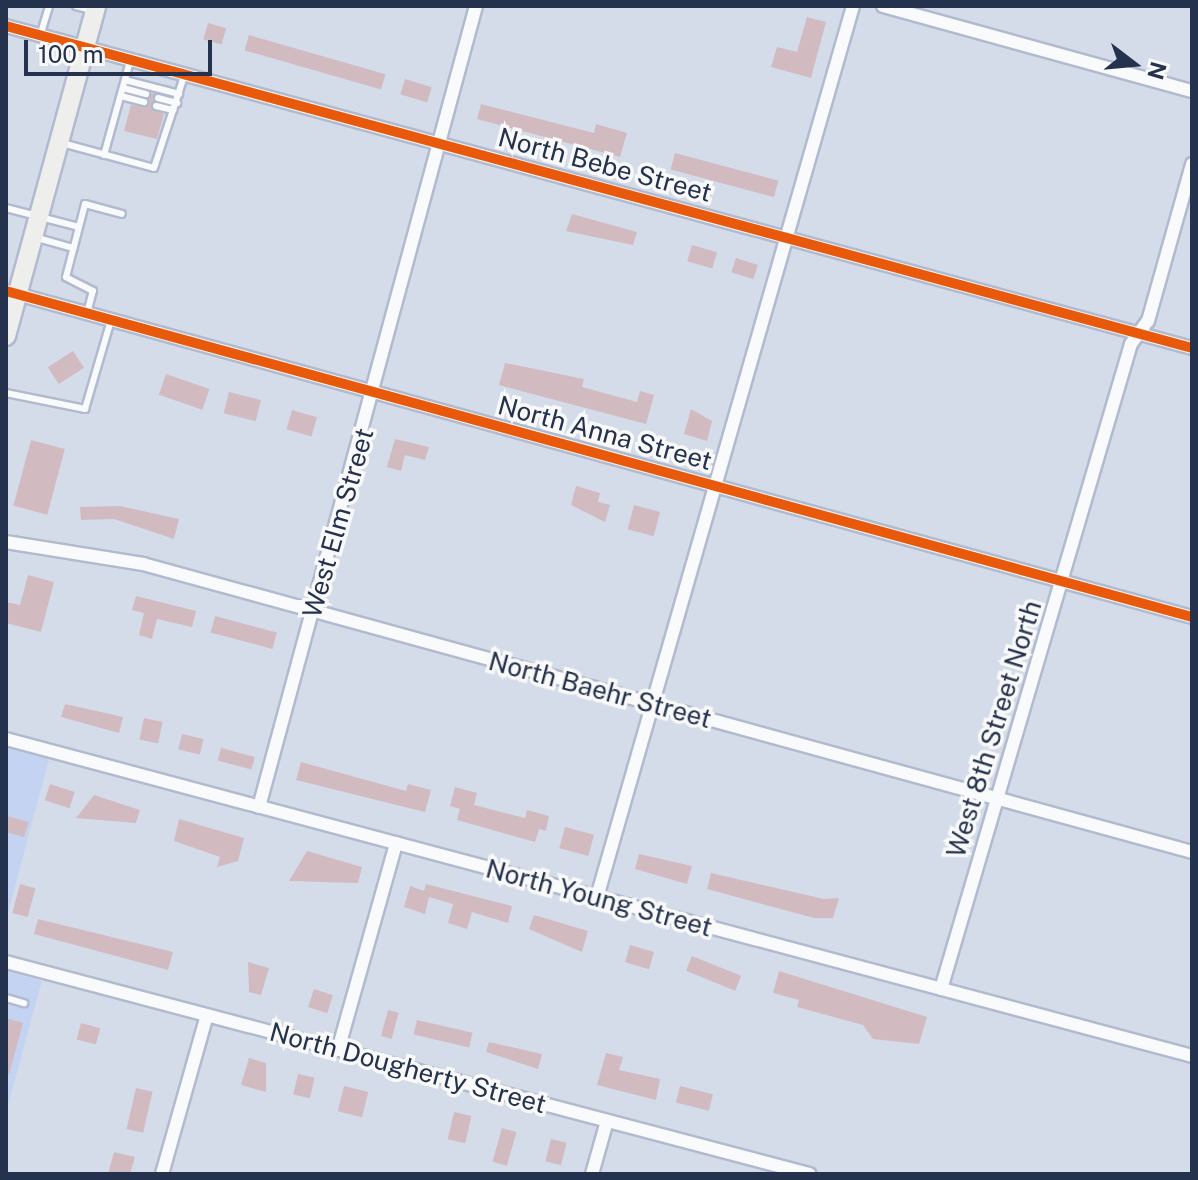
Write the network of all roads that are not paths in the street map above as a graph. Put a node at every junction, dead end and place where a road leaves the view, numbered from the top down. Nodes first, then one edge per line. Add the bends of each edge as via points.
1 (49, 6) edge
2 (476, 6) edge
3 (853, 6) edge
4 (883, 6) edge
5 (89, 8) edge
6 (6, 26) edge
7 (40, 36) junction
8 (85, 48) junction
9 (131, 58) junction
10 (185, 72) junction
11 (125, 80) junction
12 (1192, 91) edge
13 (122, 92) junction
14 (179, 94) junction
15 (145, 98) dead end
16 (157, 102) dead end
17 (176, 107) junction
18 (440, 142) junction
19 (59, 143) junction
20 (104, 155) junction
21 (1192, 164) edge
22 (6, 208) edge
23 (122, 214) dead end
24 (39, 217) junction
25 (79, 227) junction
26 (33, 237) junction
27 (787, 238) junction
28 (73, 248) junction
29 (12, 292) edge
30 (87, 313) junction
31 (111, 320) junction
32 (1139, 334) junction
33 (6, 336) edge
34 (1192, 348) edge
35 (6, 393) edge
36 (374, 393) junction
37 (716, 486) junction
38 (6, 542) edge
39 (1061, 581) junction
40 (313, 611) junction
41 (1192, 617) edge
42 (652, 705) junction
43 (6, 739) edge
44 (996, 799) junction
45 (259, 807) junction
46 (396, 843) junction
47 (1192, 852) edge
48 (597, 897) junction
49 (6, 962) edge
50 (941, 989) junction
51 (6, 998) edge
52 (24, 1003) dead end
53 (207, 1015) junction
54 (338, 1050) junction
55 (1192, 1056) edge
56 (607, 1121) junction
57 (162, 1174) edge
58 (592, 1174) edge
59 (809, 1174) edge

1 - 7 lane
2 - 18 street, West Elm Street
3 - 27 street
4 - 12 street
5 - 8 main road
6 - 7 street, North Bebe Street
7 - 8 street, North Bebe Street
8 - 9 street, North Bebe Street
8 - 19 main road
9 - 10 street, North Bebe Street
9 - 11 lane
10 - 14 lane
10 - 18 street, North Bebe Street
11 - 13 lane
11 - 14 lane
13 - 15 lane
13 - 20 lane
14 - 17 lane
16 - 17 lane
17 - 20 lane via 154,168
18 - 27 street, North Bebe Street
18 - 36 street, West Elm Street
19 - 20 lane
19 - 24 main road
21 - 32 street, West 8th Street North
22 - 24 lane
23 - 25 lane via 85,204
24 - 25 lane
24 - 26 main road
25 - 28 lane
26 - 28 lane
26 - 29 main road
27 - 32 street, North Bebe Street
27 - 37 street
28 - 30 lane via 66,277 93,291
29 - 30 street, North Anna Street
29 - 33 main road
30 - 31 street, North Anna Street
31 - 35 lane via 85,409
31 - 36 street, North Anna Street
32 - 34 street, North Bebe Street
32 - 39 street, West 8th Street North
36 - 37 street, North Anna Street
36 - 40 street, West Elm Street
37 - 39 street, North Anna Street
37 - 42 street
38 - 40 street, North Baehr Street via 143,564
39 - 41 street, North Anna Street
39 - 44 street, West 8th Street North
40 - 42 street, North Baehr Street
40 - 45 street, West Elm Street
42 - 44 street, North Baehr Street
42 - 48 street
43 - 45 street, North Young Street
44 - 47 street, North Baehr Street
44 - 50 street, West 8th Street North
45 - 46 street, North Young Street
46 - 48 street, North Young Street
46 - 54 street
48 - 50 street, North Young Street
49 - 53 street, North Dougherty Street
50 - 55 street, North Young Street
51 - 52 lane
53 - 54 street, North Dougherty Street
53 - 57 street
54 - 56 street, North Dougherty Street
56 - 58 street
56 - 59 street, North Dougherty Street

